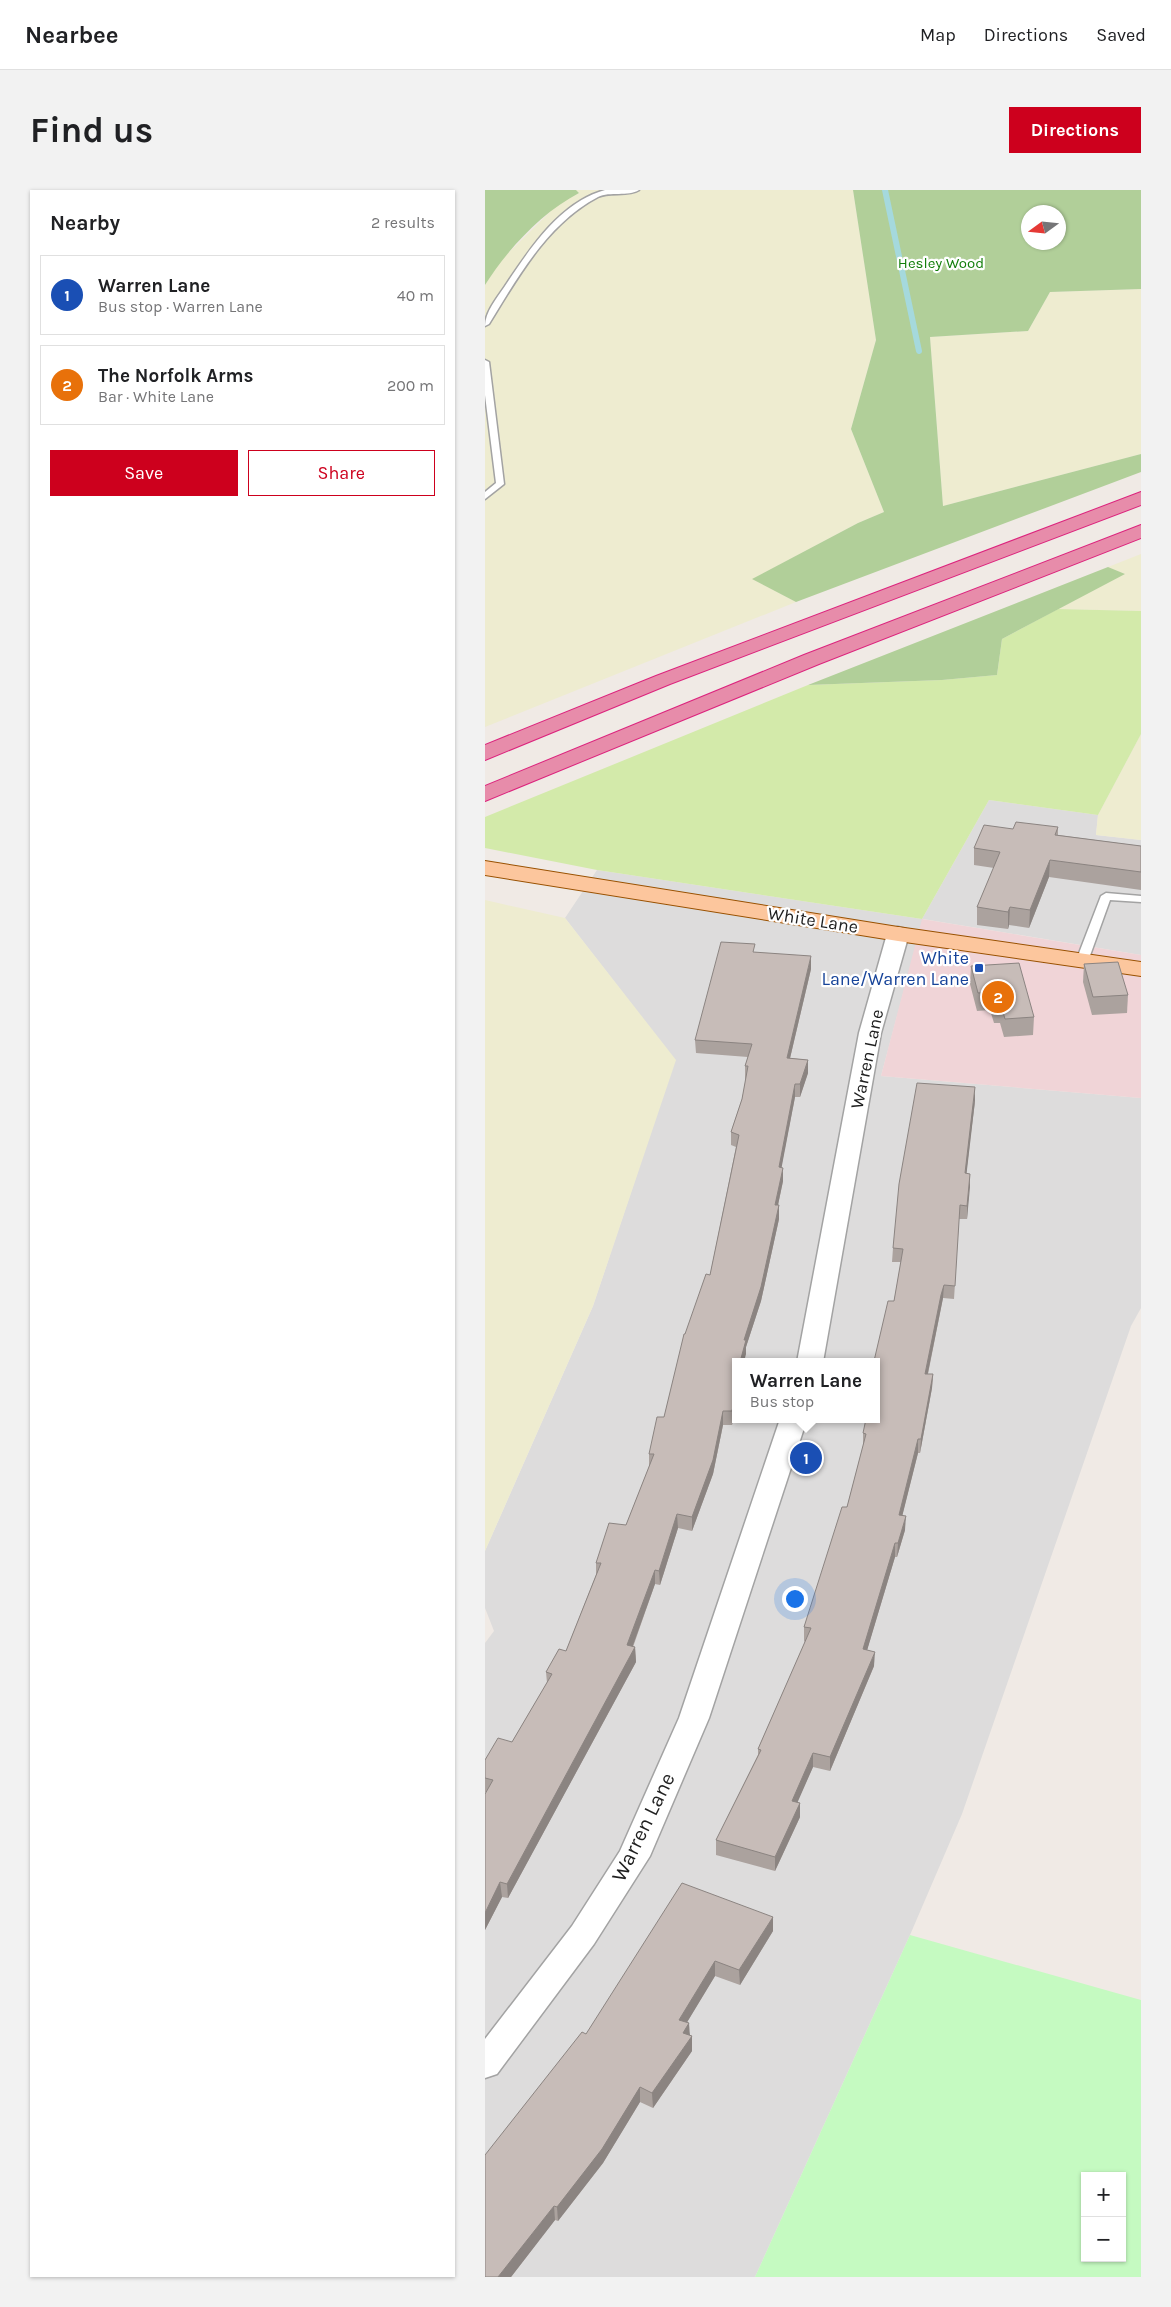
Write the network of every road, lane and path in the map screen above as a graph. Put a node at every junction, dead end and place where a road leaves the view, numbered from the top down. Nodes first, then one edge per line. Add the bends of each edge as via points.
1 (635, 190) edge
2 (485, 324) edge
3 (485, 362) edge
4 (485, 496) edge
5 (1141, 498) edge
6 (1141, 531) edge
7 (485, 753) edge
8 (485, 794) edge
9 (485, 868) edge
10 (1141, 899) edge
11 (898, 934) junction
12 (1083, 961) junction
13 (1141, 969) edge
14 (811, 1358) edge
15 (793, 1423) edge
16 (485, 2064) edge

1 - 2 lane via 598,194 572,210 523,262
3 - 4 lane via 499,484
5 - 7 highway via 663,680
6 - 8 highway via 949,605
9 - 11 main road, White Lane
10 - 12 lane via 1106,896
11 - 12 main road, White Lane
11 - 14 street, Warren Lane via 870,1033
12 - 13 main road, White Lane
15 - 16 street, Warren Lane via 694,1718 634,1856 583,1935

